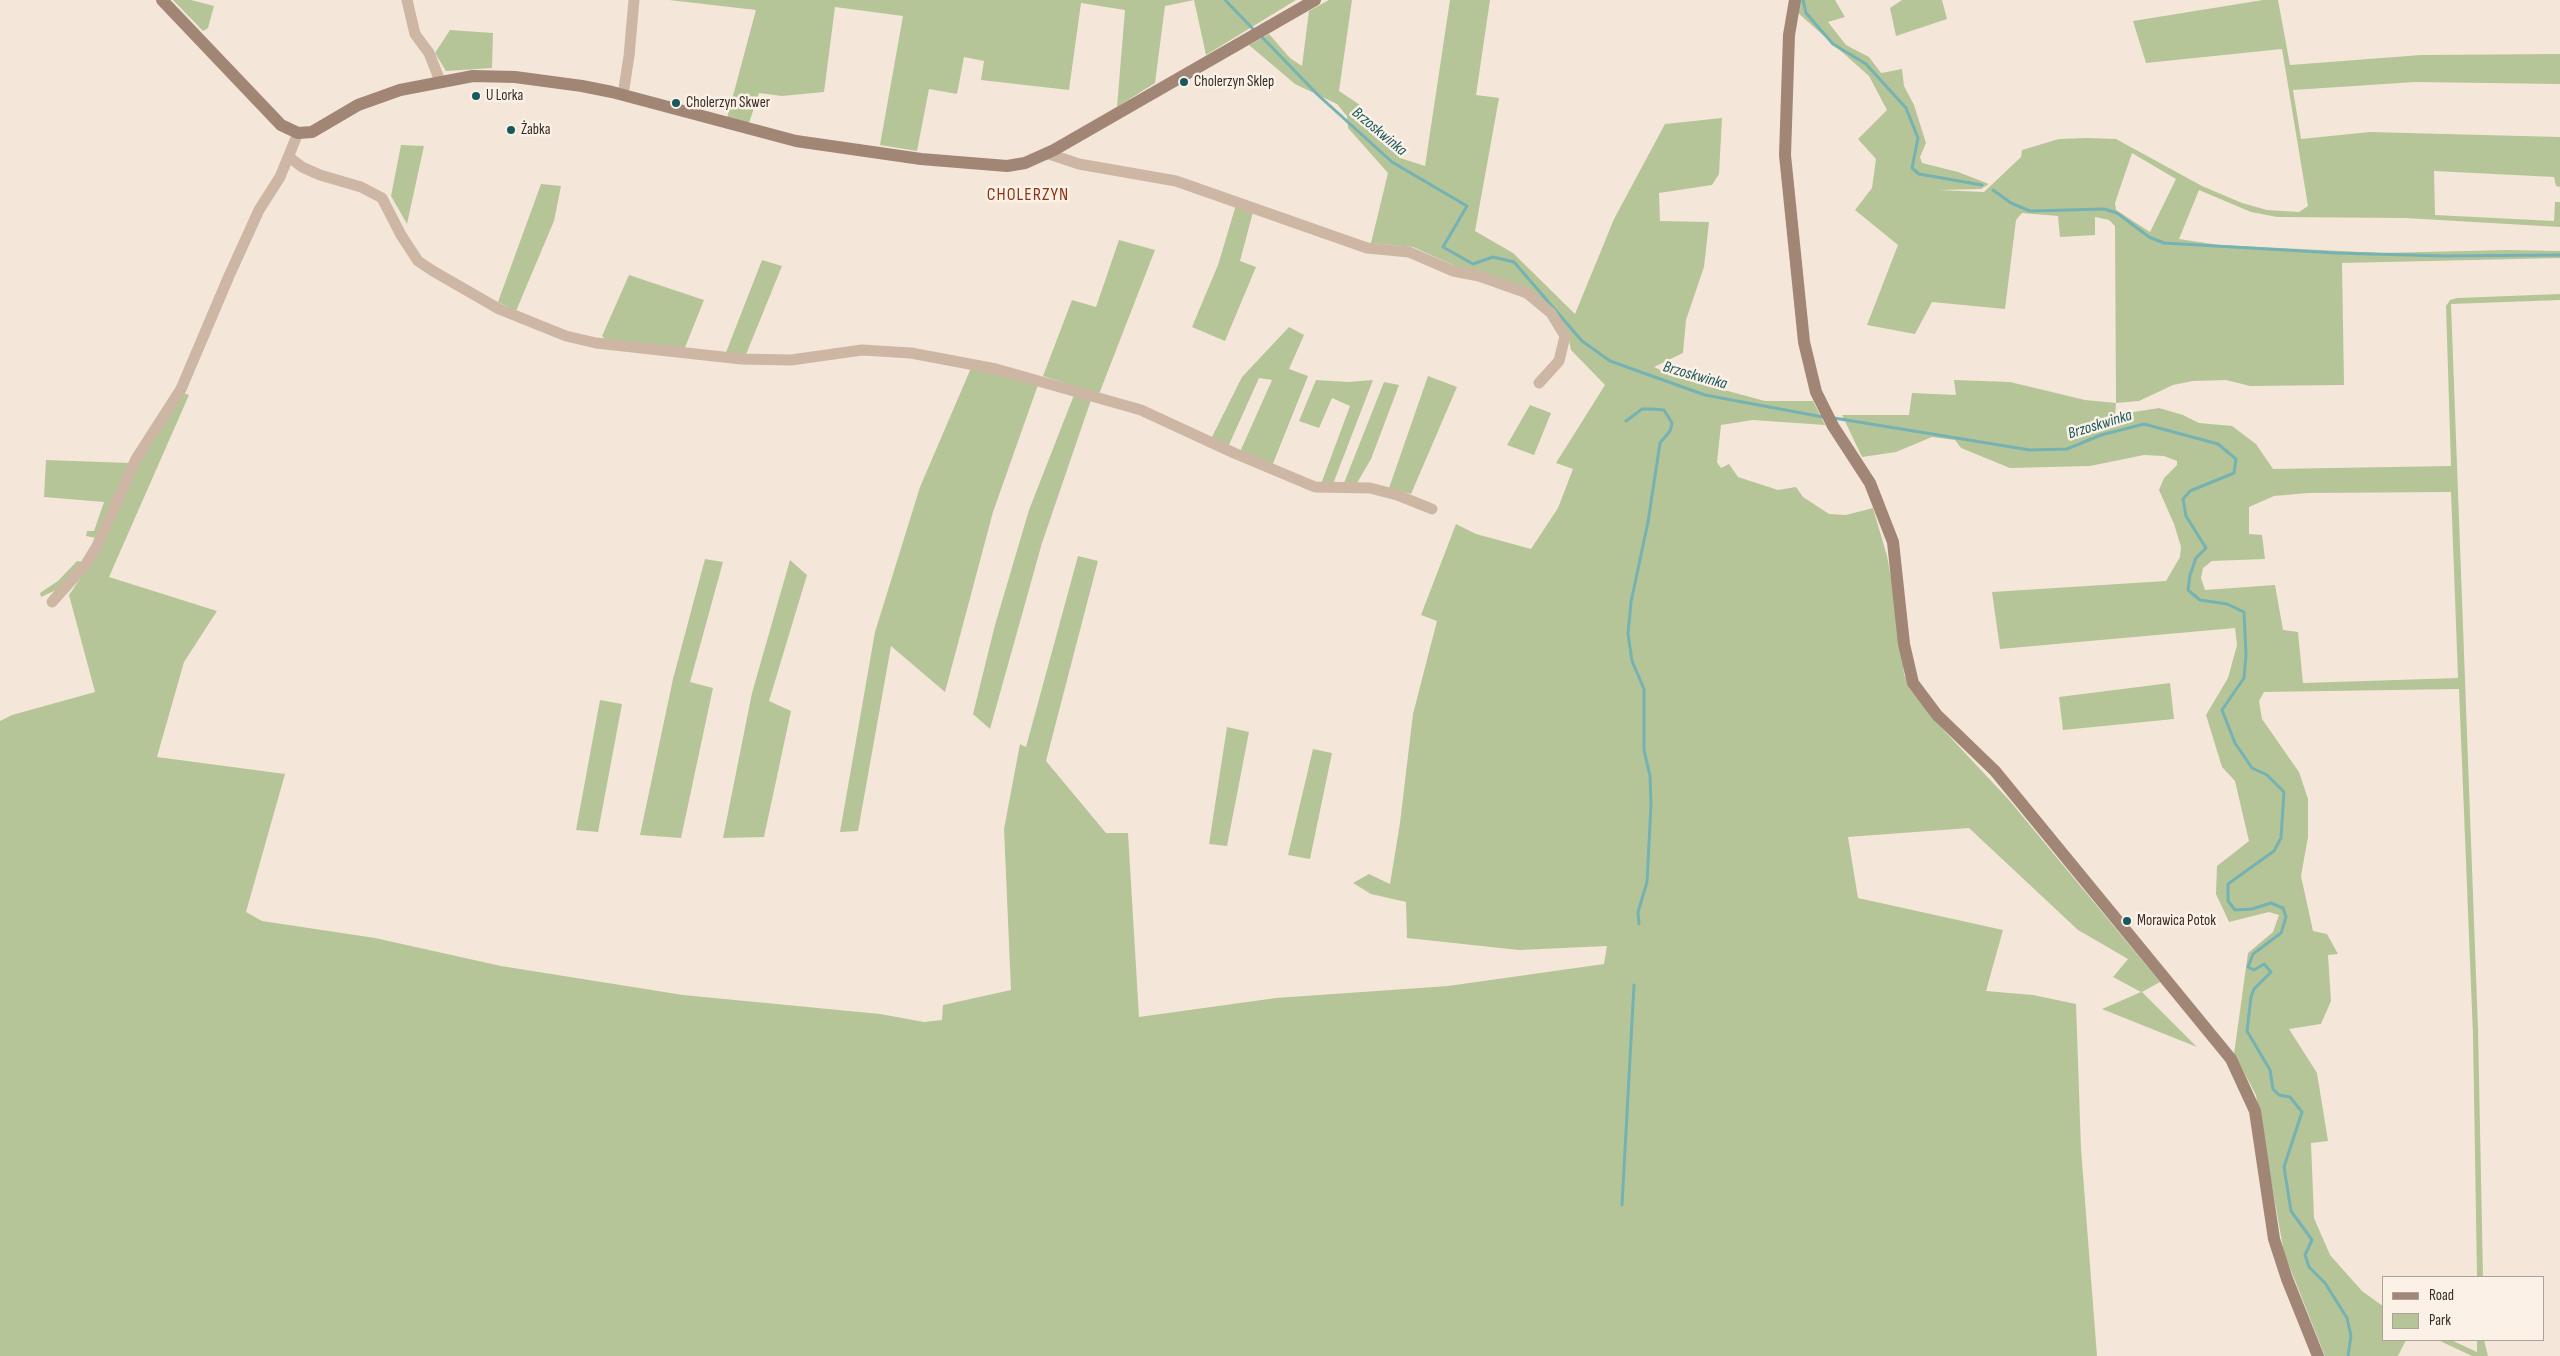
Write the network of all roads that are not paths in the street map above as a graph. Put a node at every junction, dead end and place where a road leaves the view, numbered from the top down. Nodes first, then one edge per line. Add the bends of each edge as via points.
1 (162, 0) edge
2 (407, 0) edge
3 (634, 0) edge
4 (1315, 0) edge
5 (1795, 0) edge
6 (440, 81) junction
7 (623, 95) junction
8 (298, 133) junction
9 (1046, 153) junction
10 (289, 157) junction
11 (1539, 383) dead end
12 (1432, 508) dead end
13 (52, 602) dead end
14 (2318, 1356) edge

1 - 8 street via 281,125
2 - 6 street via 415,34 429,53
3 - 7 street
4 - 9 street
5 - 14 street via 1789,35 1785,155 1804,342 1810,373 1823,406 1870,483 1892,542 1904,644 1913,683 1937,715 1995,771 2230,1059 2255,1111 2274,1240
6 - 7 street via 480,76 530,78
6 - 8 street via 378,97 312,132
7 - 9 street via 796,141 921,159 1007,166 1025,163
8 - 10 street
9 - 11 street via 1079,164 1176,181 1367,248 1409,252 1453,271 1479,276 1527,294 1551,312 1565,336 1559,361
10 - 12 street via 311,171 361,187 382,198 418,261 433,271 499,308 566,336 596,343 741,359 791,360 862,350 910,353 988,367 1142,410 1315,487 1361,486
10 - 13 street via 259,210 181,389 136,459 97,546 86,564

